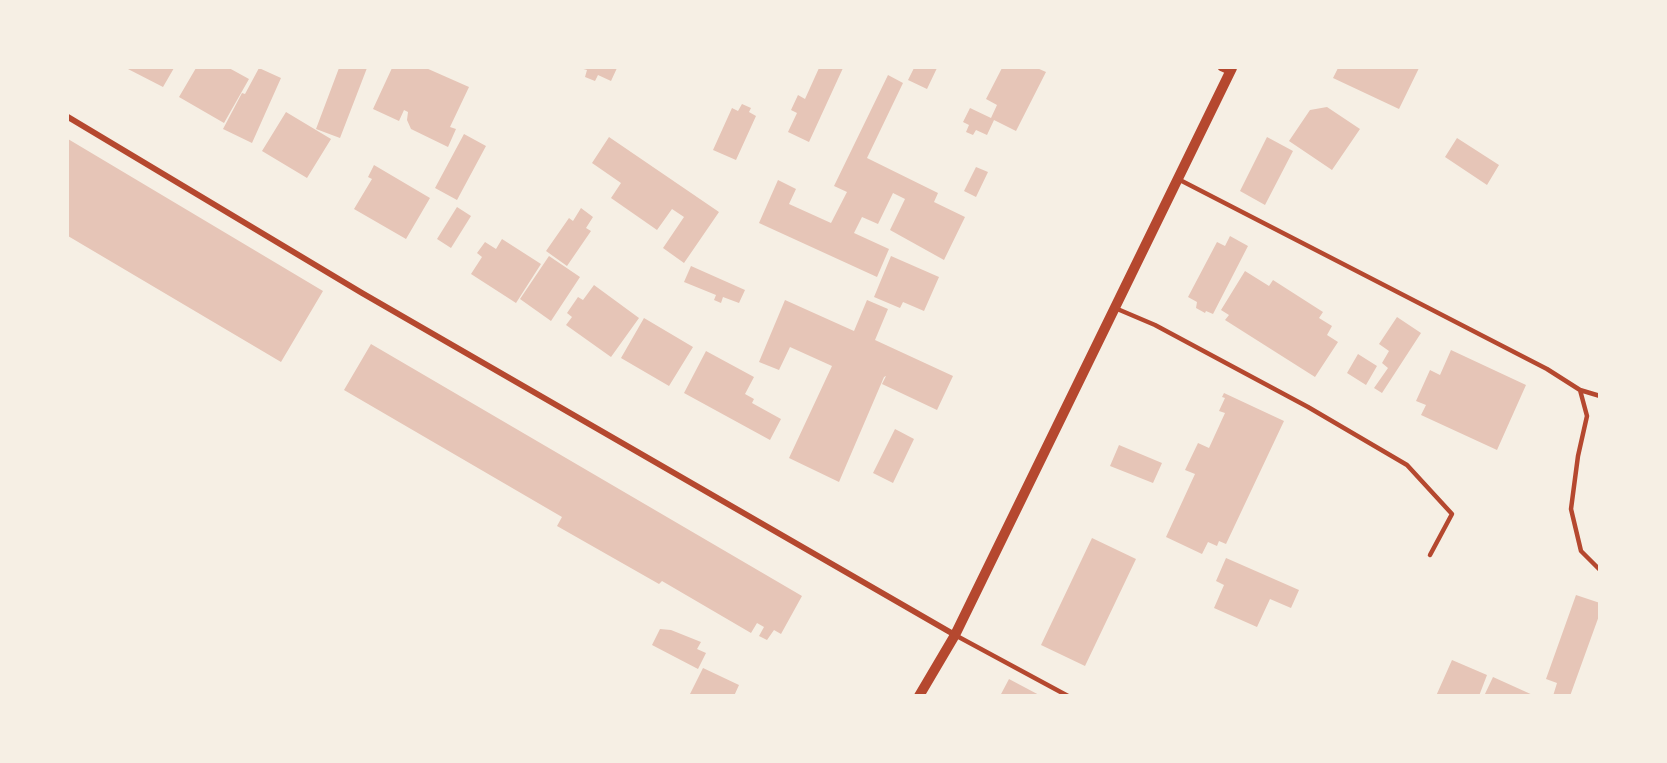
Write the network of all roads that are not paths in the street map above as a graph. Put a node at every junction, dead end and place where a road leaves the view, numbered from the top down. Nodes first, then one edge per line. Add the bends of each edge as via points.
1 (1228, 69) edge
2 (68, 117) edge
3 (1178, 179) junction
4 (1115, 308) junction
5 (1580, 390) junction
6 (1599, 396) edge
7 (1430, 555) dead end
8 (1599, 570) edge
9 (956, 634) junction
10 (919, 696) edge
11 (1068, 696) edge

1 - 3 street
2 - 9 street via 372,299
3 - 4 street
3 - 5 lane via 1547,369
4 - 7 lane via 1155,325 1407,465 1452,514
4 - 9 street
5 - 6 lane
5 - 8 lane via 1587,416 1571,508 1581,551
9 - 10 street
9 - 11 lane

